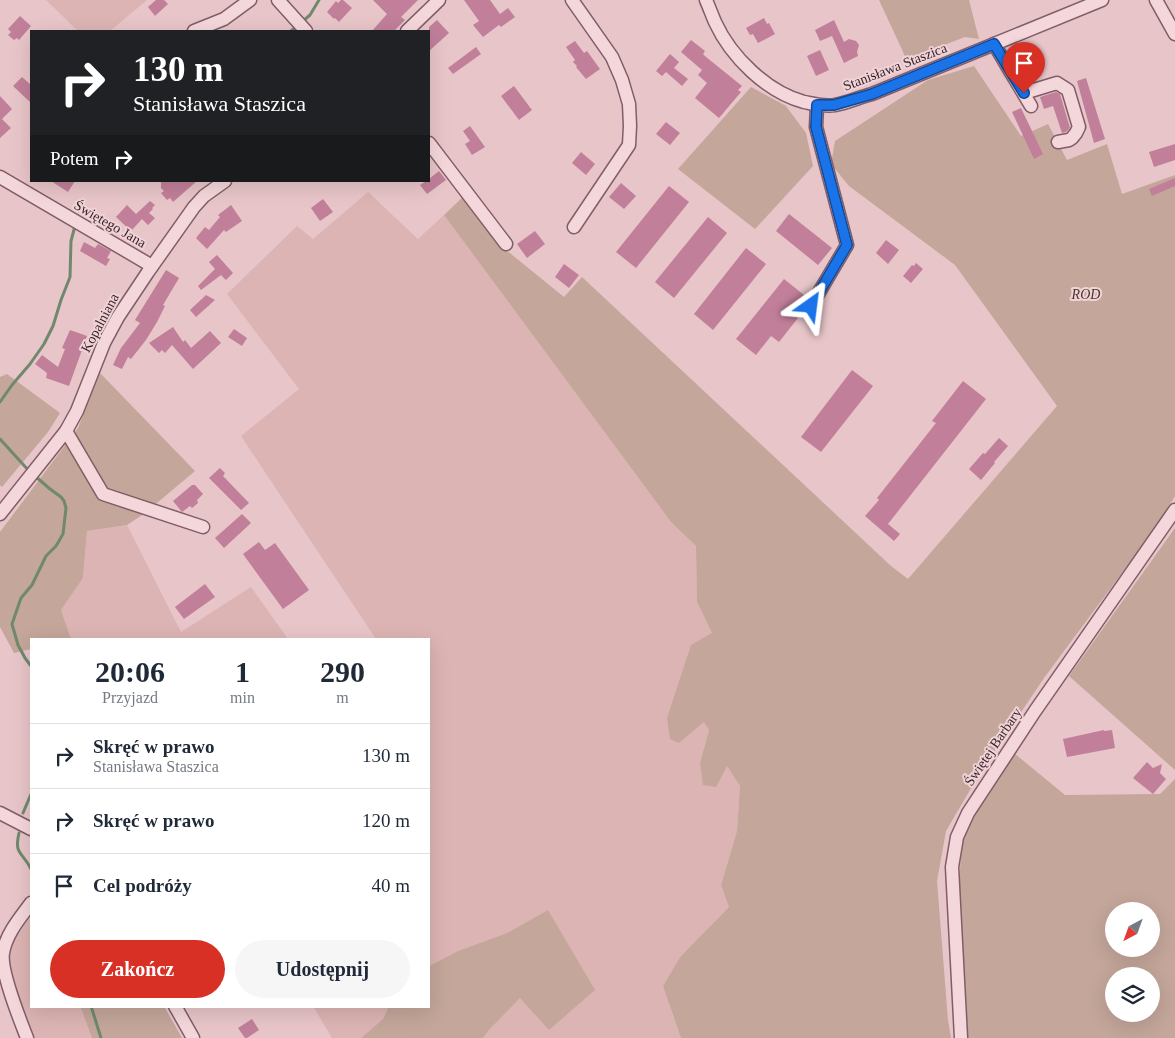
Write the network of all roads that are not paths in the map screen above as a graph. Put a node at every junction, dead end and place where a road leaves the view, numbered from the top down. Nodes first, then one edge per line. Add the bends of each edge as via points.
1 (250, 0) edge
2 (278, 0) edge
3 (440, 0) edge
4 (572, 0) edge
5 (706, 0) edge
6 (1102, 0) edge
7 (1156, 0) edge
8 (196, 30) edge
9 (305, 30) edge
10 (408, 30) edge
11 (1175, 34) edge
12 (994, 44) junction
13 (1024, 93) junction
14 (817, 105) junction
15 (1031, 106) dead end
16 (1058, 142) dead end
17 (430, 144) edge
18 (0, 177) edge
19 (224, 182) edge
20 (574, 227) dead end
21 (506, 244) dead end
22 (152, 266) junction
23 (811, 306) dead end
24 (66, 431) junction
25 (1175, 510) edge
26 (0, 514) edge
27 (203, 527) dead end
28 (0, 813) edge
29 (30, 828) edge
30 (30, 904) edge
31 (176, 1008) edge
32 (27, 1038) edge
33 (193, 1038) edge
34 (961, 1038) edge

1 - 8 street via 224,19
2 - 9 street
3 - 10 street
4 - 20 street via 612,57 629,104 630,126 629,145
5 - 14 street, Stanisława Staszica via 715,23 744,64 780,92
6 - 12 street, Stanisława Staszica
7 - 11 street
12 - 13 street
12 - 14 street, Stanisława Staszica via 872,94 834,105
13 - 15 street
13 - 16 street via 1057,83 1068,90 1079,127 1072,138
14 - 23 street via 816,127 847,245
17 - 21 street
18 - 22 street, Świętego Jana
19 - 22 street, Kopalniana via 194,206
22 - 24 street, Kopalniana via 104,342
24 - 26 street, Kopalniana
24 - 27 street via 103,494
25 - 34 street, Świętej Barbary via 1035,711 968,812 957,838 952,867
28 - 29 street
30 - 32 street via 13,927 2,955 4,972
31 - 33 street

